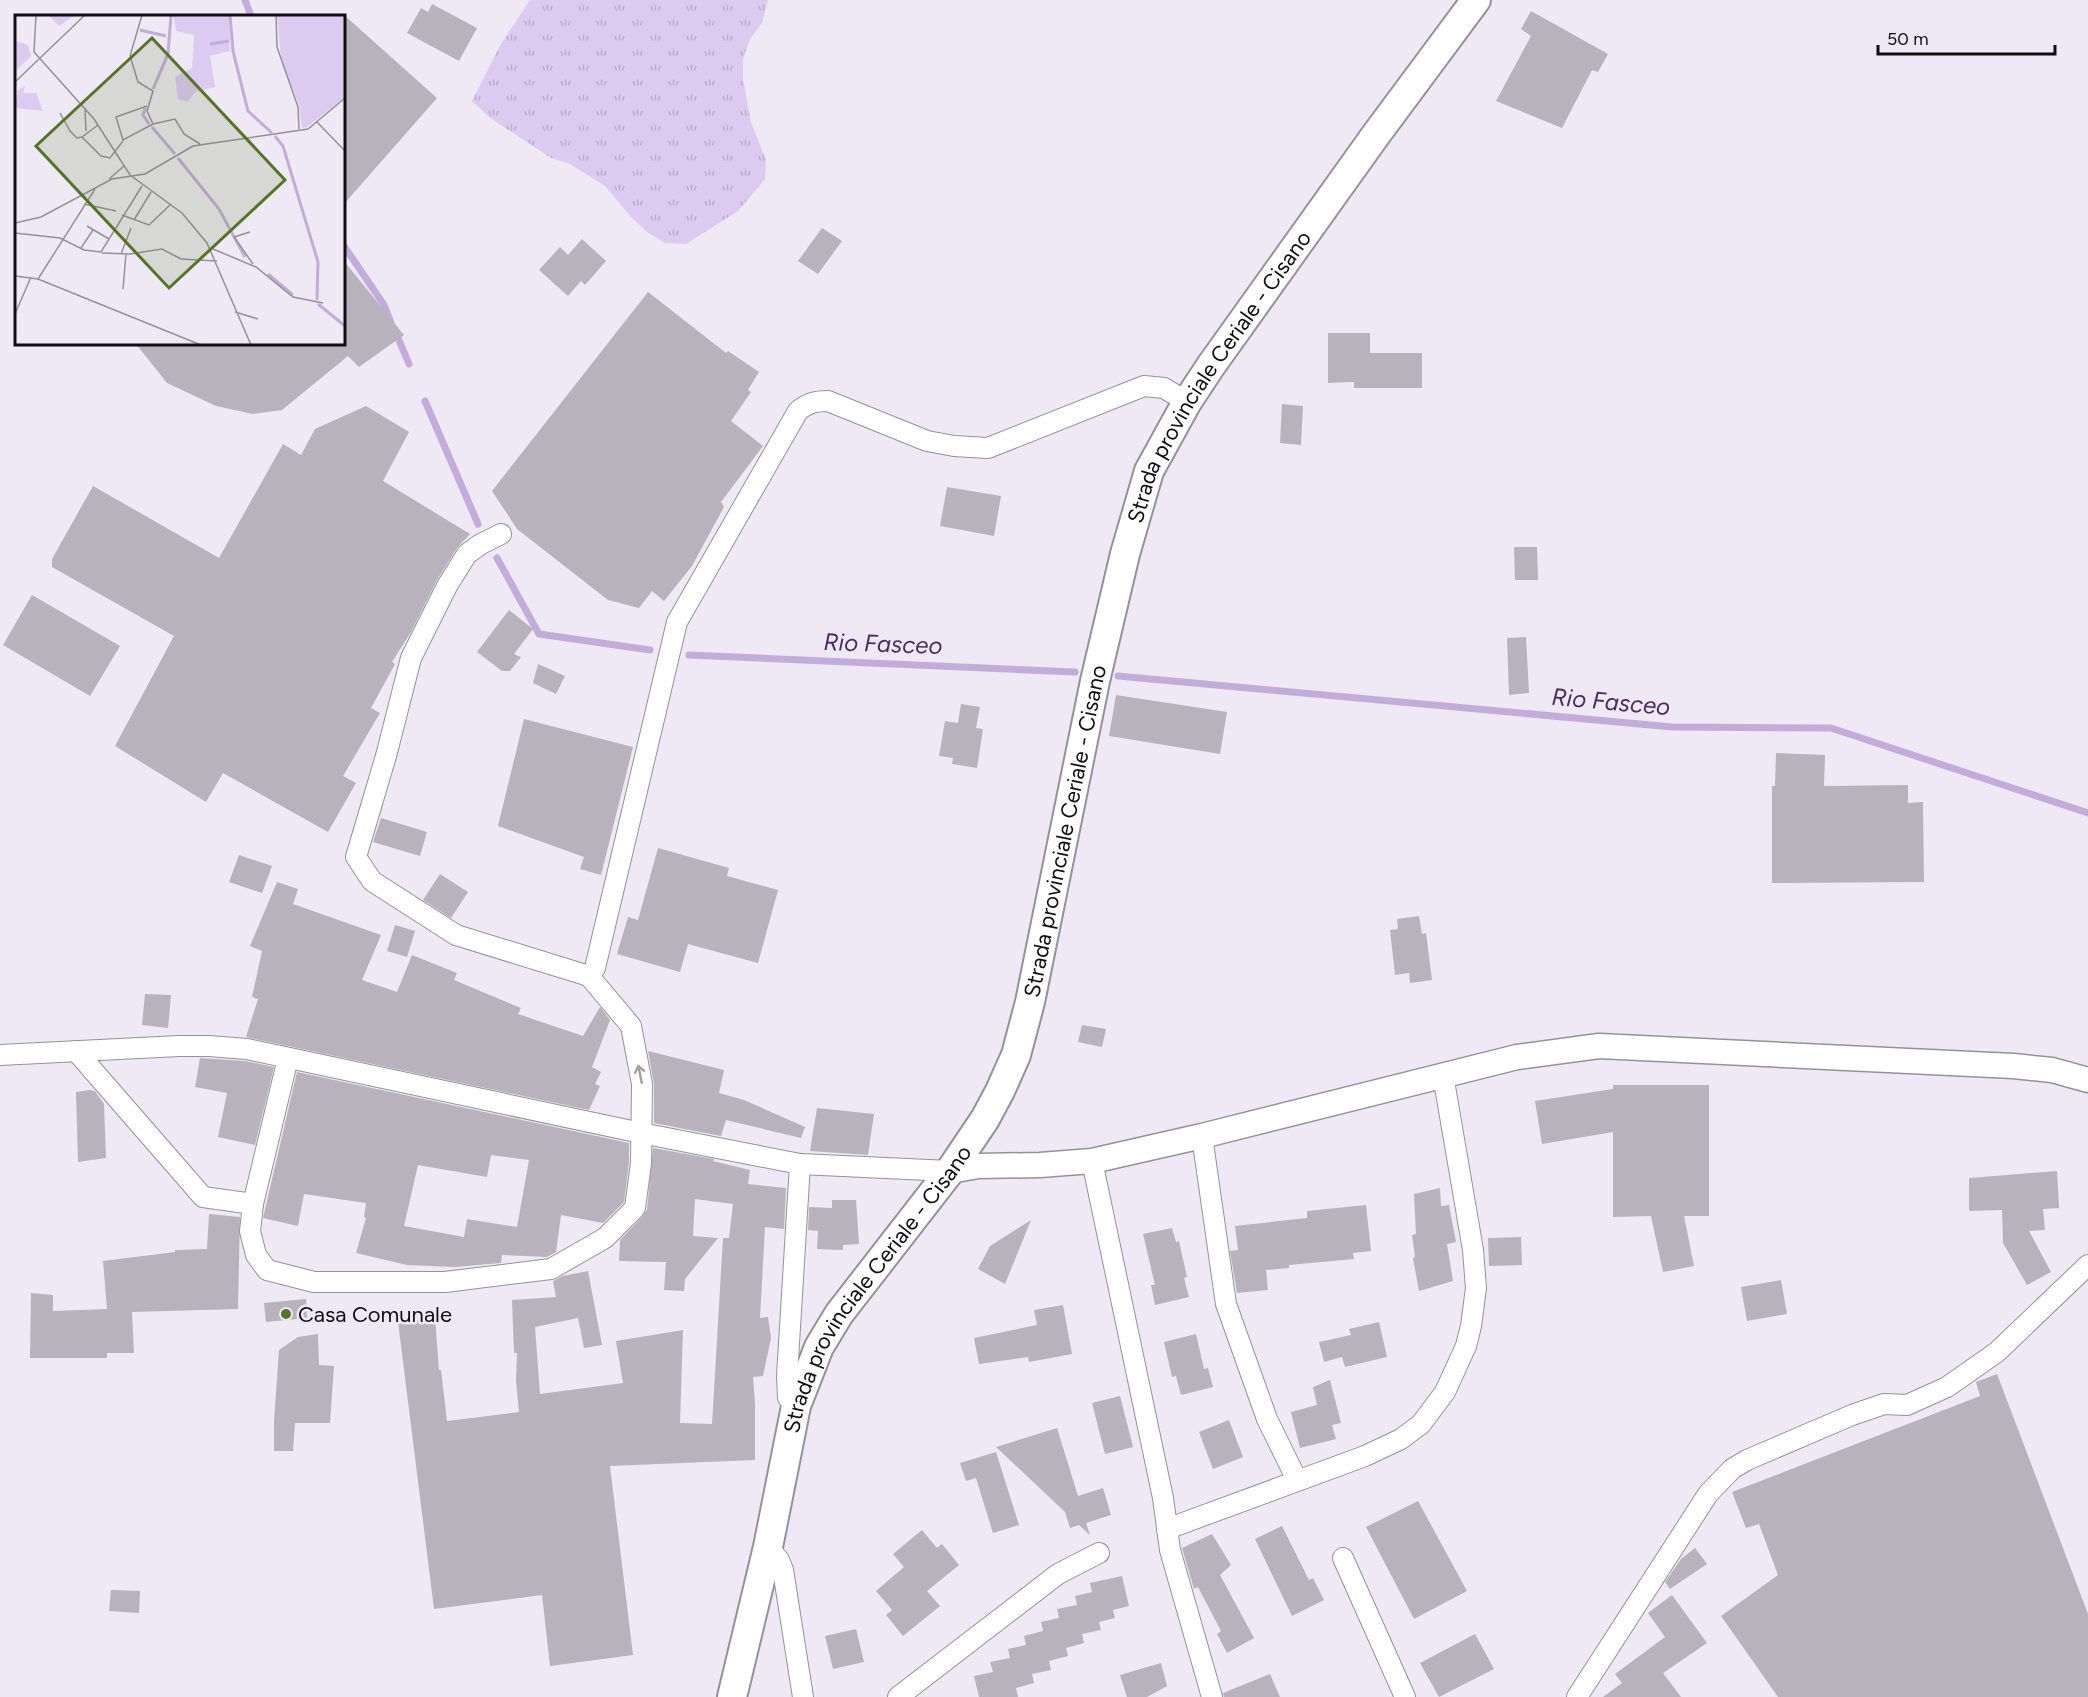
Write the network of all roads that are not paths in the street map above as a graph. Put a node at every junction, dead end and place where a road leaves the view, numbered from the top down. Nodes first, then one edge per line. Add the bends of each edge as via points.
1 (1476, 0) edge
2 (1187, 402) junction
3 (501, 534) dead end
4 (589, 976) junction
5 (76, 1051) junction
6 (0, 1055) edge
7 (288, 1058) junction
8 (1443, 1075) junction
9 (2087, 1079) edge
10 (641, 1133) junction
11 (1202, 1136) junction
12 (1092, 1161) junction
13 (800, 1164) junction
14 (950, 1171) junction
15 (254, 1204) junction
16 (2088, 1265) edge
17 (796, 1406) junction
18 (1297, 1480) junction
19 (1167, 1529) junction
20 (768, 1547) junction
21 (1099, 1553) dead end
22 (1342, 1558) dead end
23 (732, 1697) edge
24 (803, 1697) edge
25 (898, 1697) edge
26 (1212, 1697) edge
27 (1405, 1697) edge
28 (1577, 1697) edge

1 - 2 main road, Strada provinciale Ceriale - Cisano
2 - 4 street via 1164,388 1144,386 988,448 927,441 828,401 807,404 798,411 676,622 595,968
2 - 14 main road, Strada provinciale Ceriale - Cisano via 1149,471 1125,554 1016,1055 990,1110
3 - 4 street via 467,554 411,658 356,857 372,881 456,935
10 -> 4 street via 642,1084 631,1026
5 - 6 street
5 - 7 street via 209,1046
5 - 15 street via 203,1197
7 - 10 street
7 - 15 street
8 - 9 street via 1517,1057 1599,1046 2013,1065
8 - 11 street
8 - 18 street via 1473,1250 1476,1288 1466,1346 1444,1392 1421,1424 1401,1439 1365,1456
10 - 13 street
10 - 15 street via 635,1208 605,1238 551,1269 445,1282 314,1282 267,1270 256,1255 250,1231
11 - 12 street
11 - 18 street via 1227,1304 1267,1419
12 - 14 street via 978,1166
12 - 19 street
13 - 14 street
13 - 17 street via 787,1376 789,1398
14 - 17 main road, Strada provinciale Ceriale - Cisano via 839,1314 819,1347
16 - 28 street via 1997,1352 1947,1387 1907,1405 1884,1404 1852,1415 1732,1469 1708,1494
17 - 20 main road, Strada provinciale Ceriale - Cisano
18 - 19 street
19 - 26 street
20 - 23 main road, Strada provinciale Ceriale - Cisano
20 - 24 street via 783,1570
21 - 25 street via 1058,1574
22 - 27 street

